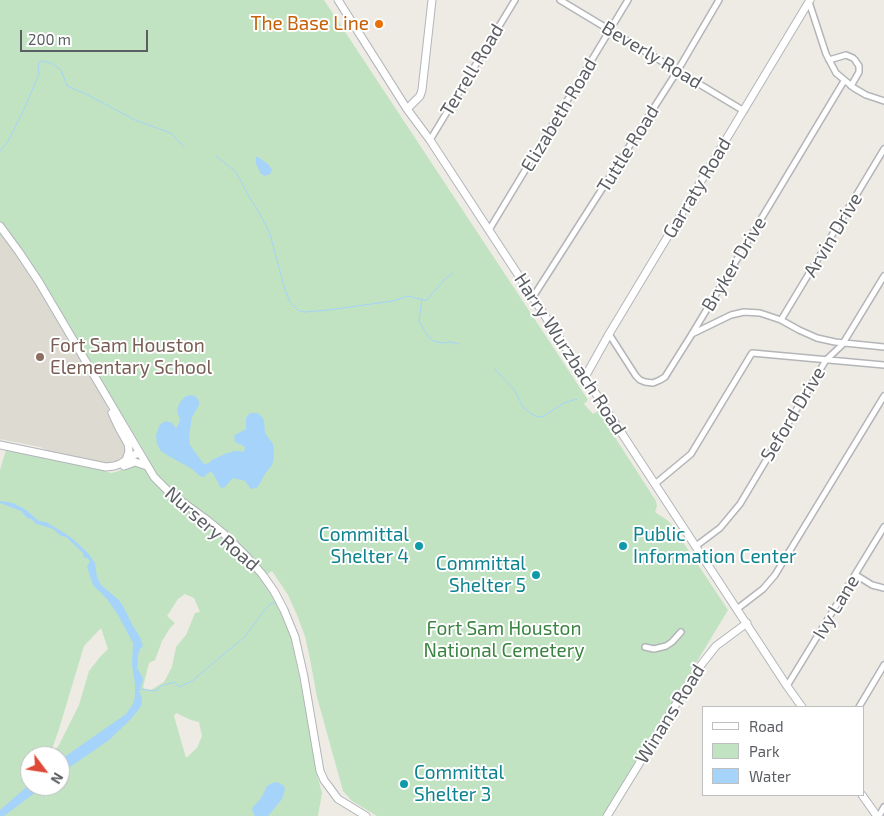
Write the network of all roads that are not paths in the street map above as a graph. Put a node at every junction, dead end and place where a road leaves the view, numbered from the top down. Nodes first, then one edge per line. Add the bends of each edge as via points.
1 (338, 0) edge
2 (432, 0) edge
3 (515, 0) edge
4 (560, 0) edge
5 (628, 0) edge
6 (719, 0) edge
7 (809, 1) edge
8 (610, 30) junction
9 (829, 60) junction
10 (678, 70) junction
11 (844, 81) junction
12 (851, 86) junction
13 (884, 101) edge
14 (407, 109) junction
15 (744, 111) junction
16 (430, 140) junction
17 (884, 149) edge
18 (0, 226) edge
19 (489, 230) junction
20 (884, 276) edge
21 (533, 297) junction
22 (781, 320) junction
23 (609, 334) junction
24 (692, 334) junction
25 (843, 343) junction
26 (884, 347) edge
27 (826, 360) junction
28 (884, 365) edge
29 (585, 377) junction
30 (884, 396) edge
31 (108, 398) junction
32 (0, 445) edge
33 (139, 452) junction
34 (126, 460) junction
35 (96, 465) junction
36 (147, 466) junction
37 (655, 484) junction
38 (884, 527) edge
39 (696, 546) junction
40 (856, 575) junction
41 (884, 588) edge
42 (737, 609) junction
43 (747, 623) junction
44 (682, 632) dead end
45 (645, 647) dead end
46 (884, 665) edge
47 (787, 686) junction
48 (801, 706) edge
49 (860, 706) edge
50 (863, 796) edge
51 (884, 807) edge
52 (366, 816) edge
53 (607, 816) edge
54 (878, 816) edge

1 - 14 street, Harry Wurzbach Road
2 - 14 street via 422,90
3 - 16 street, Terrell Road
4 - 8 street, Beverly Road
5 - 8 street, Elizabeth Road
6 - 10 street, Tuttle Road
7 - 9 street
7 - 15 street, Garraty Road
8 - 10 street, Beverly Road
8 - 19 street, Elizabeth Road
9 - 11 street
9 - 12 street via 846,55 854,58 859,72
10 - 15 street, Beverly Road
10 - 21 street, Tuttle Road
11 - 12 street
11 - 24 street, Bryker Drive
12 - 13 street
14 - 16 street, Harry Wurzbach Road
15 - 23 street, Garraty Road
16 - 19 street, Harry Wurzbach Road
17 - 22 street, Arvin Drive
18 - 31 street via 35,276
19 - 21 street, Harry Wurzbach Road
20 - 25 street, Seford Drive
21 - 29 street, Harry Wurzbach Road
22 - 24 street via 744,312
22 - 25 street via 817,338
23 - 24 street, Bryker Drive via 636,376 653,383 666,375
23 - 29 street, Garraty Road
25 - 26 street
25 - 27 street, Seford Drive
27 - 28 street
27 - 37 street via 752,353 691,454
27 - 39 street, Seford Drive via 740,504 720,528
29 - 37 street, Harry Wurzbach Road
30 - 42 street via 775,575
31 - 33 street, Nursery Road
31 - 34 street via 128,444
32 - 35 street
33 - 34 street
33 - 36 street, Nursery Road
34 - 35 street via 114,466
35 - 36 street via 110,471 133,462
36 - 52 street, Nursery Road via 163,487 207,520 247,557 274,591 295,637 320,771 338,799
37 - 39 street, Harry Wurzbach Road
38 - 40 street, Ivy Lane
39 - 42 street, Harry Wurzbach Road
40 - 41 street
40 - 47 street, Ivy Lane
42 - 43 street, Harry Wurzbach Road
43 - 47 street, Harry Wurzbach Road
43 - 53 street, Winans Road via 716,646 701,665
44 - 45 street via 666,646
46 - 49 street
47 - 48 street, Harry Wurzbach Road
50 - 54 street
51 - 54 street

